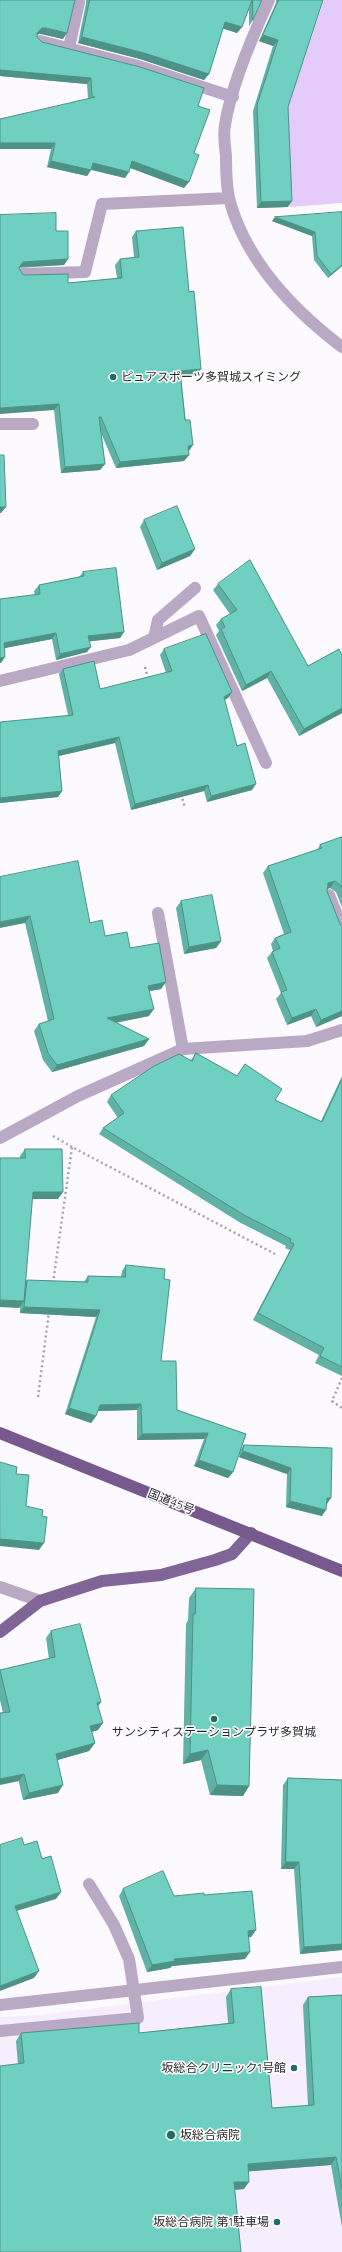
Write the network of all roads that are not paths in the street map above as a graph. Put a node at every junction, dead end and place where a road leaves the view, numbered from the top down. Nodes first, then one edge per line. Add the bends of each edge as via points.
1 (269, 0) edge
2 (79, 2) dead end
3 (40, 41) edge
4 (69, 48) junction
5 (233, 97) junction
6 (229, 198) junction
7 (22, 274) edge
8 (342, 347) edge
9 (0, 424) edge
10 (33, 424) dead end
11 (195, 588) dead end
12 (154, 638) junction
13 (0, 681) edge
14 (266, 763) dead end
15 (329, 895) edge
16 (158, 913) dead end
17 (342, 927) edge
18 (342, 1030) edge
19 (183, 1049) junction
20 (0, 1138) edge
21 (0, 1433) edge
22 (251, 1533) junction
23 (342, 1571) edge
24 (0, 1587) edge
25 (40, 1601) junction
26 (0, 1632) edge
27 (89, 1884) dead end
28 (342, 1967) edge
29 (135, 1989) junction
30 (0, 2005) edge
31 (0, 2030) edge

1 - 5 street via 250,40
2 - 4 street
3 - 4 street
4 - 5 street via 138,66
5 - 6 street via 225,126
6 - 7 street via 102,204 85,272
6 - 8 street via 248,246 263,268 285,297 314,326
9 - 10 street
11 - 12 street via 158,620
12 - 13 street via 121,652
12 - 14 street via 199,616
15 - 17 street
16 - 19 street
18 - 19 street via 307,1041
19 - 20 street via 78,1096
21 - 22 highway, 国道45号
22 - 23 highway, 国道45号
22 - 25 main road via 232,1554 215,1560 162,1575 102,1581
24 - 25 street
25 - 26 main road
27 - 29 street via 114,1925 128,1959
28 - 29 street
29 - 30 street
29 - 31 street via 138,2018

